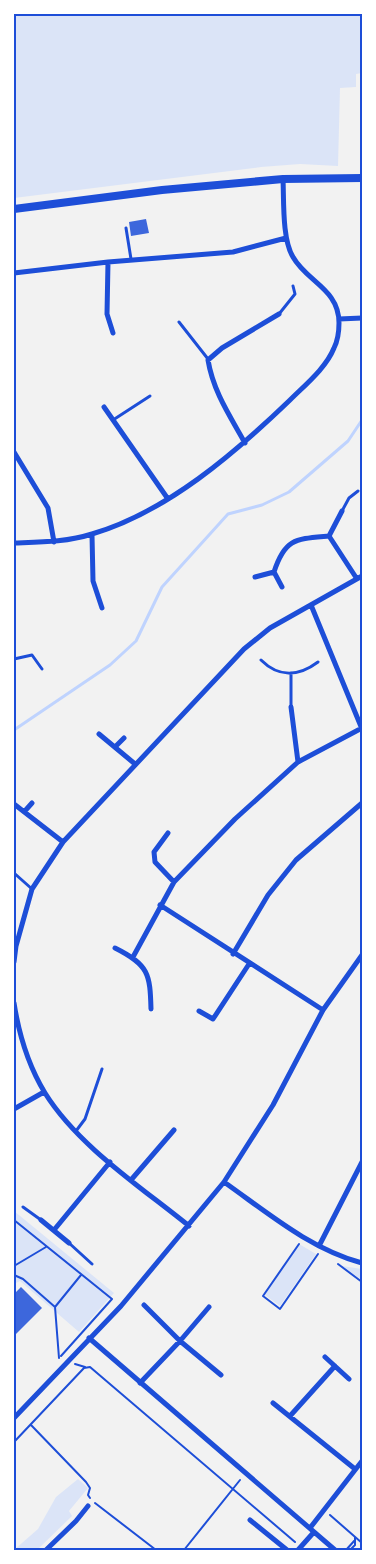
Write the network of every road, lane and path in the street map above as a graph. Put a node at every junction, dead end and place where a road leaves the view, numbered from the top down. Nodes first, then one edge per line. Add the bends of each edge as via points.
1 (362, 178) edge
2 (283, 179) junction
3 (14, 208) edge
4 (126, 228) dead end
5 (286, 238) junction
6 (132, 259) junction
7 (108, 262) junction
8 (14, 273) edge
9 (293, 286) dead end
10 (279, 314) joint
11 (362, 318) edge
12 (339, 320) junction
13 (180, 322) dead end
14 (113, 333) dead end
15 (208, 360) junction
16 (150, 396) dead end
17 (104, 407) dead end
18 (112, 420) junction
19 (245, 443) junction
20 (14, 452) edge
21 (358, 492) dead end
22 (168, 499) junction
23 (342, 511) joint
24 (92, 535) junction
25 (329, 536) junction
26 (14, 542) edge
27 (54, 542) junction
28 (274, 572) junction
29 (255, 576) dead end
30 (362, 576) edge
31 (357, 579) junction
32 (282, 587) dead end
33 (311, 605) junction
34 (102, 608) dead end
35 (14, 659) edge
36 (260, 660) dead end
37 (318, 662) dead end
38 (42, 669) dead end
39 (291, 673) junction
40 (291, 707) joint
41 (362, 728) edge
42 (99, 734) dead end
43 (124, 738) dead end
44 (115, 747) junction
45 (298, 762) junction
46 (135, 764) junction
47 (32, 803) dead end
48 (362, 803) edge
49 (14, 804) edge
50 (24, 812) junction
51 (168, 834) dead end
52 (63, 842) junction
53 (14, 873) edge
54 (174, 882) junction
55 (32, 889) junction
56 (160, 906) junction
57 (15, 946) edge
58 (115, 948) dead end
59 (233, 954) junction
60 (362, 954) edge
61 (133, 957) junction
62 (14, 962) edge
63 (249, 964) junction
64 (14, 1003) edge
65 (151, 1009) dead end
66 (323, 1010) junction
67 (199, 1011) dead end
68 (16, 1032) edge
69 (102, 1069) dead end
70 (44, 1092) junction
71 (14, 1109) edge
72 (76, 1130) junction
73 (174, 1130) dead end
74 (110, 1162) junction
75 (362, 1162) edge
76 (131, 1180) junction
77 (224, 1182) junction
78 (22, 1207) dead end
79 (14, 1220) edge
80 (41, 1220) joint
81 (189, 1226) junction
82 (54, 1230) junction
83 (303, 1238) junction
84 (69, 1243) joint
85 (46, 1247) junction
86 (321, 1247) junction
87 (340, 1257) junction
88 (362, 1263) edge
89 (92, 1264) dead end
90 (14, 1266) edge
91 (81, 1274) junction
92 (14, 1275) edge
93 (362, 1282) edge
94 (144, 1305) dead end
95 (55, 1307) junction
96 (208, 1307) dead end
97 (89, 1338) junction
98 (180, 1341) junction
99 (325, 1357) dead end
100 (59, 1358) junction
101 (53, 1364) dead end
102 (335, 1366) junction
103 (221, 1375) dead end
104 (348, 1379) dead end
105 (140, 1383) junction
106 (273, 1403) dead end
107 (290, 1416) junction
108 (14, 1418) edge
109 (31, 1425) junction
110 (14, 1442) edge
111 (362, 1461) edge
112 (355, 1469) junction
113 (245, 1473) junction
114 (233, 1488) junction
115 (88, 1506) dead end
116 (250, 1520) dead end
117 (336, 1520) dead end
118 (312, 1530) junction
119 (355, 1538) junction
120 (362, 1543) edge
121 (300, 1549) edge
122 (46, 1550) edge
123 (156, 1550) edge
124 (184, 1550) edge
125 (288, 1550) edge
126 (335, 1550) edge
127 (346, 1550) edge
128 (350, 1550) edge

1 - 2 street
2 - 3 street
2 - 5 street
4 - 6 lane
5 - 6 street via 233,252
5 - 12 street via 293,257 327,290 335,303
6 - 7 street
7 - 8 street
7 - 14 street via 107,314
9 - 10 lane via 295,294
10 - 15 street
11 - 12 street
12 - 19 street via 334,350 323,366
13 - 15 lane
15 - 19 street via 221,400
16 - 18 lane
17 - 18 street
18 - 22 street
19 - 22 street
20 - 27 street via 48,508
21 - 23 lane via 349,498
22 - 24 street via 138,517
23 - 25 street
24 - 27 street
24 - 34 street via 94,581
25 - 28 street via 300,538 287,545
25 - 31 street
26 - 27 street
28 - 29 street
28 - 32 street
30 - 31 street
31 - 33 street
33 - 41 street
33 - 46 street via 270,628 244,649
35 - 38 lane via 32,656
36 - 39 lane via 271,670
37 - 39 lane via 307,671
39 - 40 lane
40 - 45 street
41 - 45 street
42 - 44 street
43 - 44 street
44 - 46 street
45 - 54 street
46 - 52 street
47 - 50 street
48 - 59 street via 296,860 268,895
49 - 50 street
50 - 52 street
51 - 54 street via 154,852 156,862
52 - 55 street
53 - 55 lane
54 - 56 street
55 - 57 street
56 - 59 street
56 - 61 street
57 - 62 street
58 - 61 street
59 - 63 street
60 - 66 street
61 - 65 street via 150,978
63 - 66 street
63 - 67 street via 213,1019
64 - 68 street
66 - 77 street via 273,1105
68 - 70 street
69 - 72 lane via 85,1119
70 - 71 street
70 - 72 street
72 - 74 street
73 - 76 street
74 - 76 street
74 - 82 street
75 - 86 street
76 - 81 street
77 - 81 street
77 - 83 street
78 - 80 lane
79 - 85 path
80 - 82 street
81 - 97 street via 121,1306
82 - 84 street
83 - 86 street
83 - 86 path via 263,1296 280,1308
84 - 89 lane
85 - 90 path
85 - 91 path
86 - 87 street
87 - 88 street
87 - 93 path via 338,1264
91 - 95 path
91 - 100 path via 112,1299
92 - 95 path
94 - 98 street
95 - 100 path
96 - 98 street
97 - 105 street
97 - 108 street
98 - 103 street
98 - 105 street
99 - 102 street
100 - 101 path
102 - 104 street
102 - 107 street
105 - 113 street
106 - 107 street
107 - 112 street
109 - 110 path
109 - 114 path via 84,1368 90,1367
109 - 123 path via 86,1482 92,1500
111 - 112 street
112 - 118 street
113 - 114 path
113 - 118 street
114 - 121 path
114 - 124 path
115 - 122 street
116 - 125 street
117 - 119 path
118 - 121 street
118 - 126 street
119 - 120 path
119 - 127 path
119 - 128 path via 355,1545

